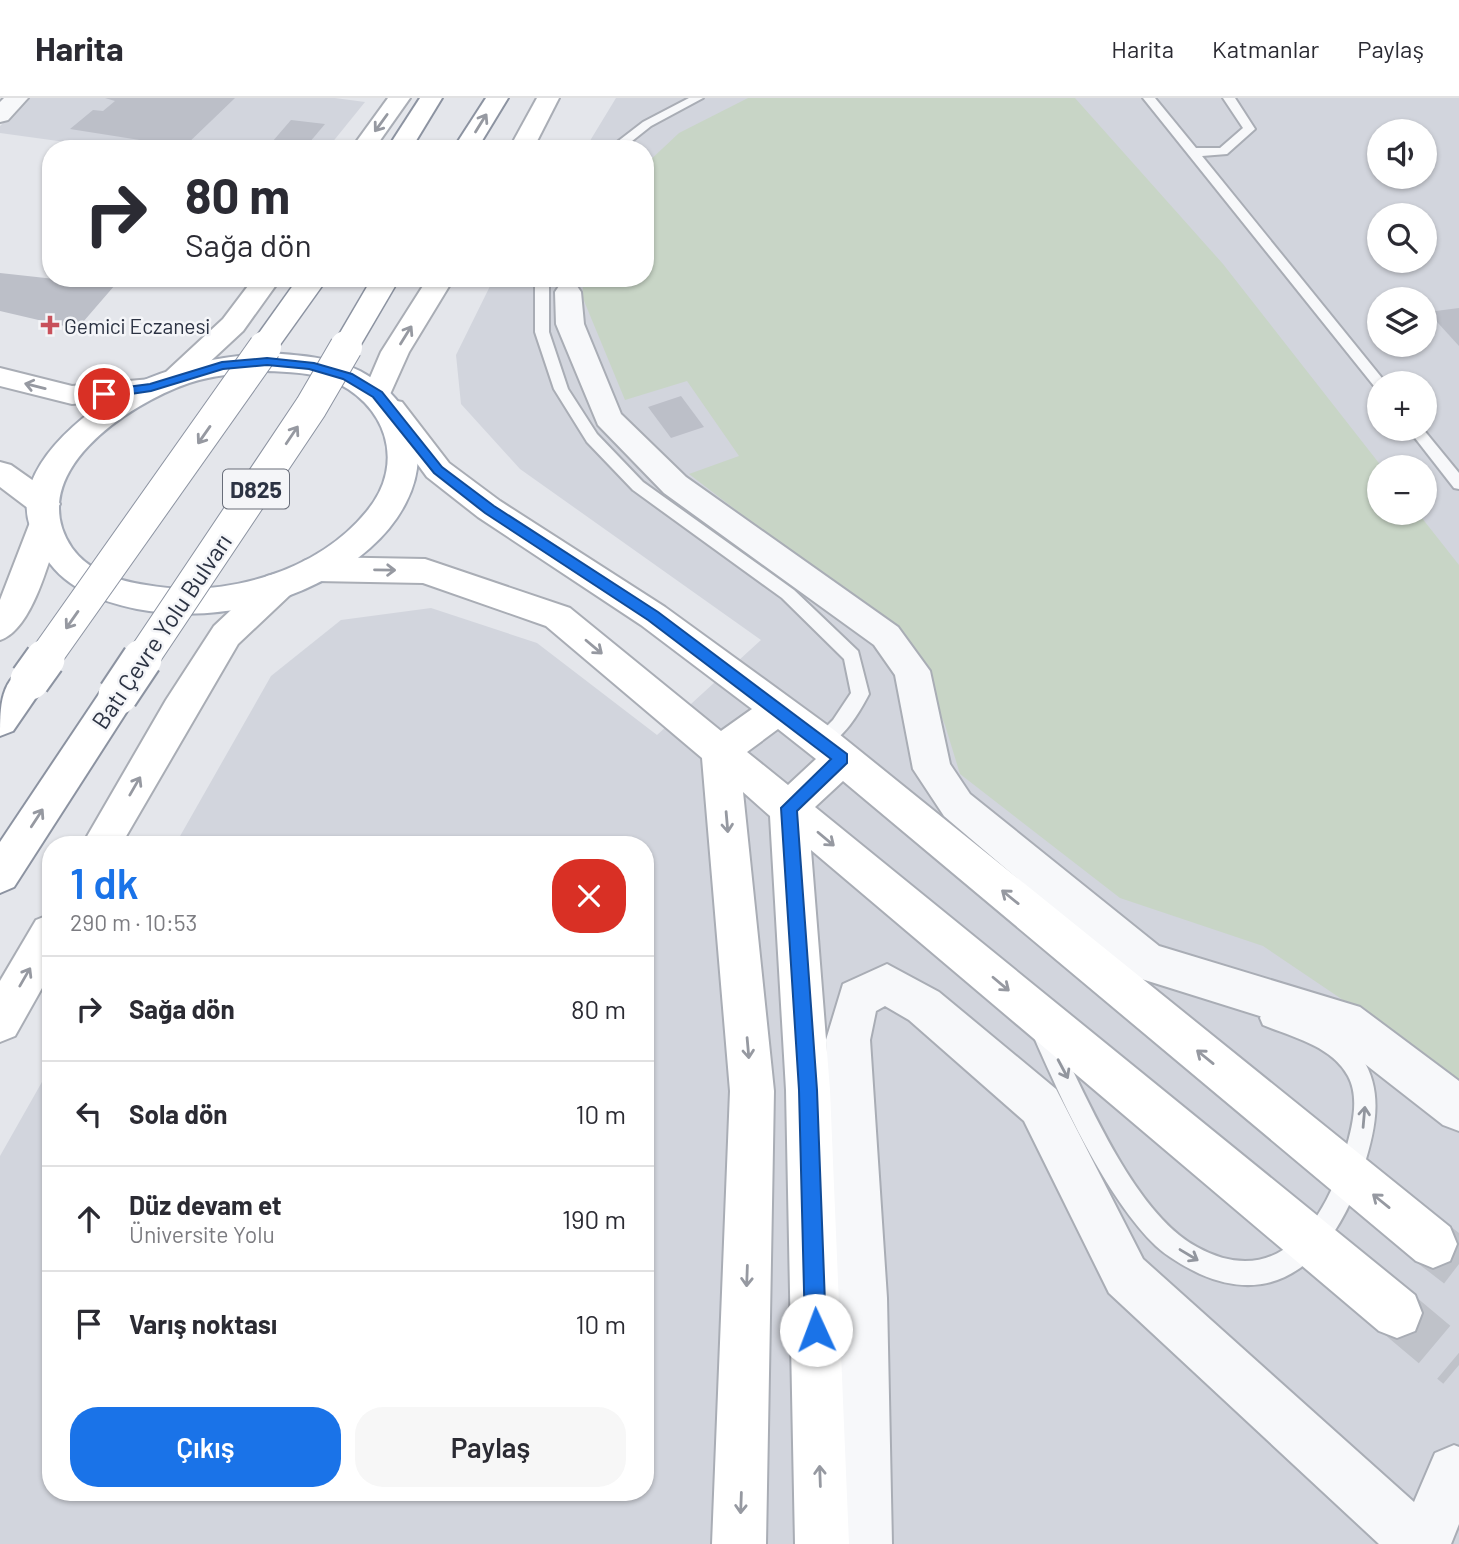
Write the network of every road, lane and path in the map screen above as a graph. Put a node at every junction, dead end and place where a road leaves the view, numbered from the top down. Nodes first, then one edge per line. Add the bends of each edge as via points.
1 (17, 98) edge
2 (399, 98) edge
3 (431, 98) edge
4 (496, 98) edge
5 (548, 98) edge
6 (697, 98) edge
7 (1149, 98) edge
8 (1229, 98) edge
9 (0, 115) edge
10 (369, 140) edge
11 (405, 140) edge
12 (470, 140) edge
13 (525, 140) edge
14 (626, 140) edge
15 (1194, 152) junction
16 (261, 287) edge
17 (307, 287) edge
18 (381, 287) edge
19 (435, 287) edge
20 (554, 287) edge
21 (556, 287) edge
22 (1369, 371) edge
23 (0, 377) edge
24 (164, 382) junction
25 (385, 402) junction
26 (1425, 441) edge
27 (0, 472) edge
28 (1459, 484) edge
29 (44, 514) junction
30 (316, 569) junction
31 (279, 585) junction
32 (0, 627) edge
33 (778, 709) junction
34 (0, 721) edge
35 (831, 750) junction
36 (720, 752) junction
37 (789, 808) junction
38 (106, 836) edge
39 (0, 875) edge
40 (42, 949) edge
41 (1089, 962) junction
42 (1031, 1009) junction
43 (0, 1021) edge
44 (1459, 1109) edge
45 (1351, 1176) junction
46 (1314, 1244) junction
47 (1433, 1244) tunnel mouth
48 (1397, 1313) tunnel mouth
49 (1459, 1476) edge
50 (739, 1544) edge
51 (822, 1544) edge
52 (865, 1544) edge
53 (1421, 1544) edge

1 - 9 street
2 -> 10 main road
3 - 11 main road
12 -> 4 main road
5 - 13 main road
6 - 14 lane
7 - 15 lane
8 - 15 lane via 1249,129 1223,152
15 - 22 lane
16 - 24 main road via 233,325
17 -> 34 main road, D825, bridge
39 -> 18 main road, Batı Çevre Yolu Bulvarı / D825, bridge via 311,407
25 -> 19 main road via 395,352
20 - 35 lane via 542,332 561,389 592,438 638,486 788,594 852,656 860,694 839,725
21 - 44 street via 608,418 675,485 886,636 912,671 932,769 957,805 1147,962 1345,1022
24 -> 23 main road via 72,395
24 - 25 main road via 222,366 310,365 335,373
24 - 29 main road via 99,419 67,451 51,477
25 - 30 main road via 405,438 404,471 389,506 359,540
25 - 33 main road via 438,470 489,509 653,616
26 - 28 lane
27 - 29 main road
29 - 31 main road via 62,560 100,587 153,601 216,601
29 - 32 main road via 14,607
30 - 31 main road
30 -> 36 main road via 425,571 558,617
38 -> 31 main road via 226,635
33 - 35 main road
33 - 36 main road
35 - 37 main road
41 -> 35 main road
36 - 37 main road
36 -> 50 main road via 752,1090
37 -> 42 main road
51 -> 37 main road via 808,1090
43 -> 40 main road
45 -> 41 main road
45 -> 41 lane via 1365,1121 1365,1092 1355,1066 1330,1044 1241,1006
42 - 46 main road
42 -> 46 lane via 1096,1137 1159,1232 1186,1254 1225,1273 1254,1273 1287,1264
45 - 46 lane
47 -> 45 main road
46 - 48 main road
49 - 53 street via 1454,1472
52 - 53 street via 862,1298 848,1040 858,998 887,984 924,1006 1040,1105 1126,1276

